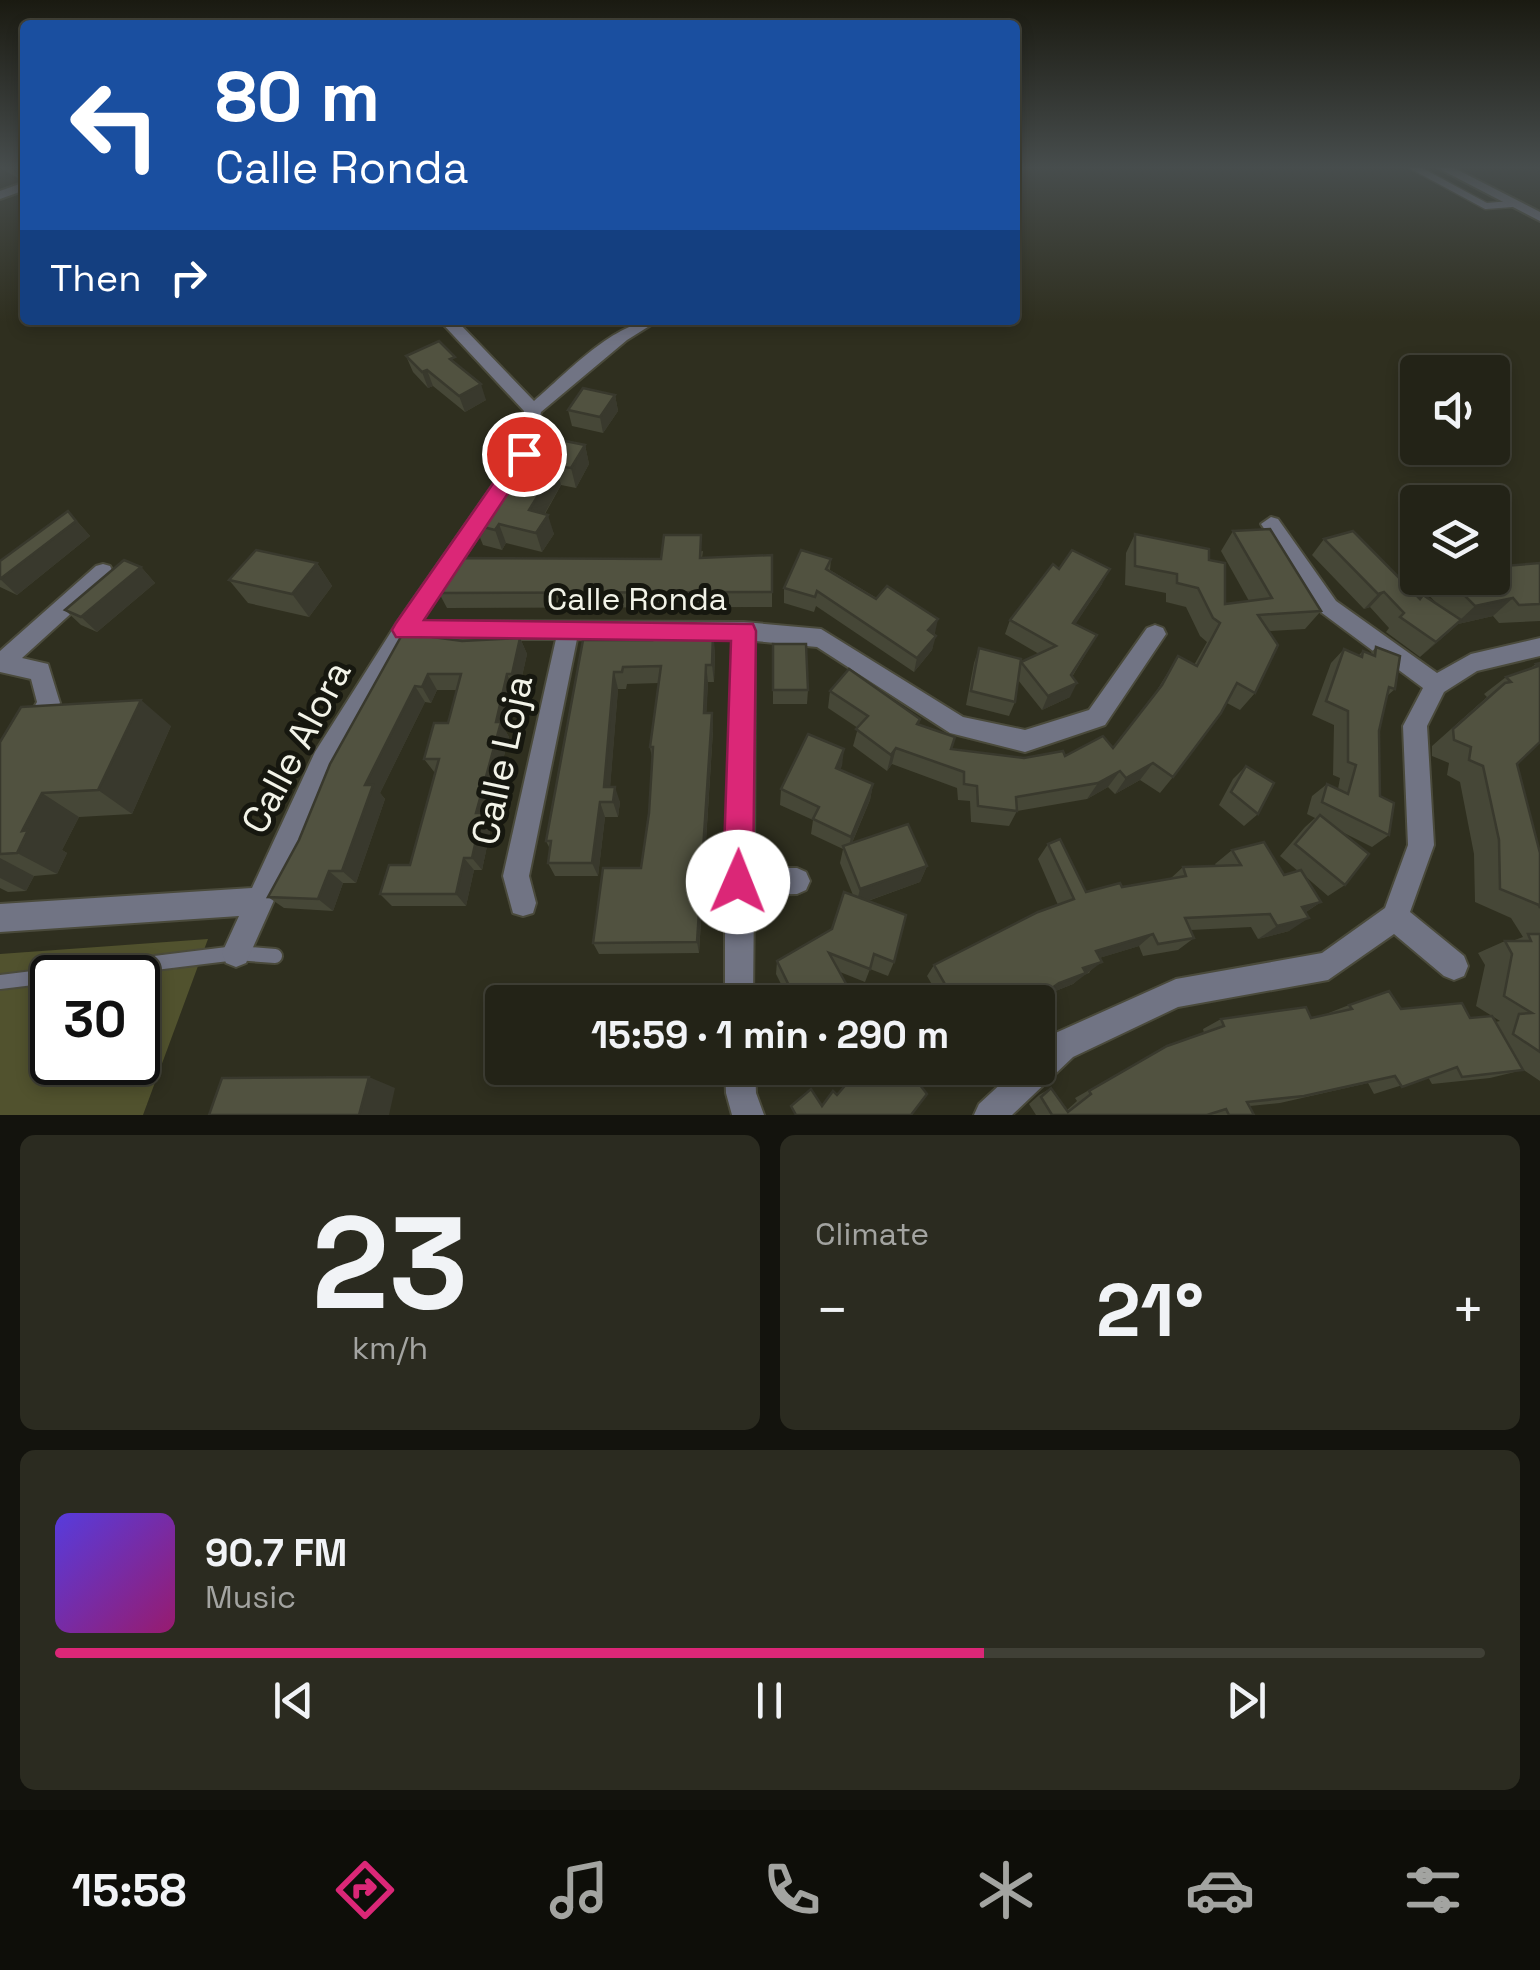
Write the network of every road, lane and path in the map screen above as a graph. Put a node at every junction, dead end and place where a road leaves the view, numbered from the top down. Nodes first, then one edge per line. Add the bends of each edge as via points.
1 (451, 325) edge
2 (642, 325) edge
3 (533, 410) junction
4 (1271, 524) dead end
5 (103, 572) edge
6 (404, 630) junction
7 (744, 631) junction
8 (568, 632) junction
9 (1154, 634) dead end
10 (1540, 647) edge
11 (1, 663) edge
12 (1436, 685) junction
13 (25, 747) edge
14 (797, 881) dead end
15 (738, 882) junction
16 (258, 901) junction
17 (523, 903) dead end
18 (1395, 916) junction
19 (0, 918) edge
20 (236, 954) junction
21 (275, 956) dead end
22 (1454, 966) dead end
23 (0, 982) edge
24 (738, 985) edge
25 (741, 1085) edge
26 (748, 1115) edge
27 (990, 1115) edge

1 - 3 street
2 - 3 street
3 - 6 street, Calle Alora via 524,454
4 - 12 street via 1328,607
5 - 11 street
6 - 8 street, Calle Ronda
6 - 16 street, Calle Alora via 324,760
7 - 8 street, Calle Ronda
7 - 9 street, Calle Ronda via 821,638 958,726 1026,742 1097,718
7 - 15 street
8 - 17 street, Calle Loja via 516,876
10 - 12 street via 1471,663
11 - 13 street via 40,670 48,704
12 - 18 street via 1415,726 1421,845
14 - 15 street
15 - 24 street
16 - 19 street
16 - 20 street, Calle Alora
18 - 22 street
18 - 27 street via 1328,966 1176,993 1062,1046
20 - 21 lane
20 - 23 lane
25 - 26 street

